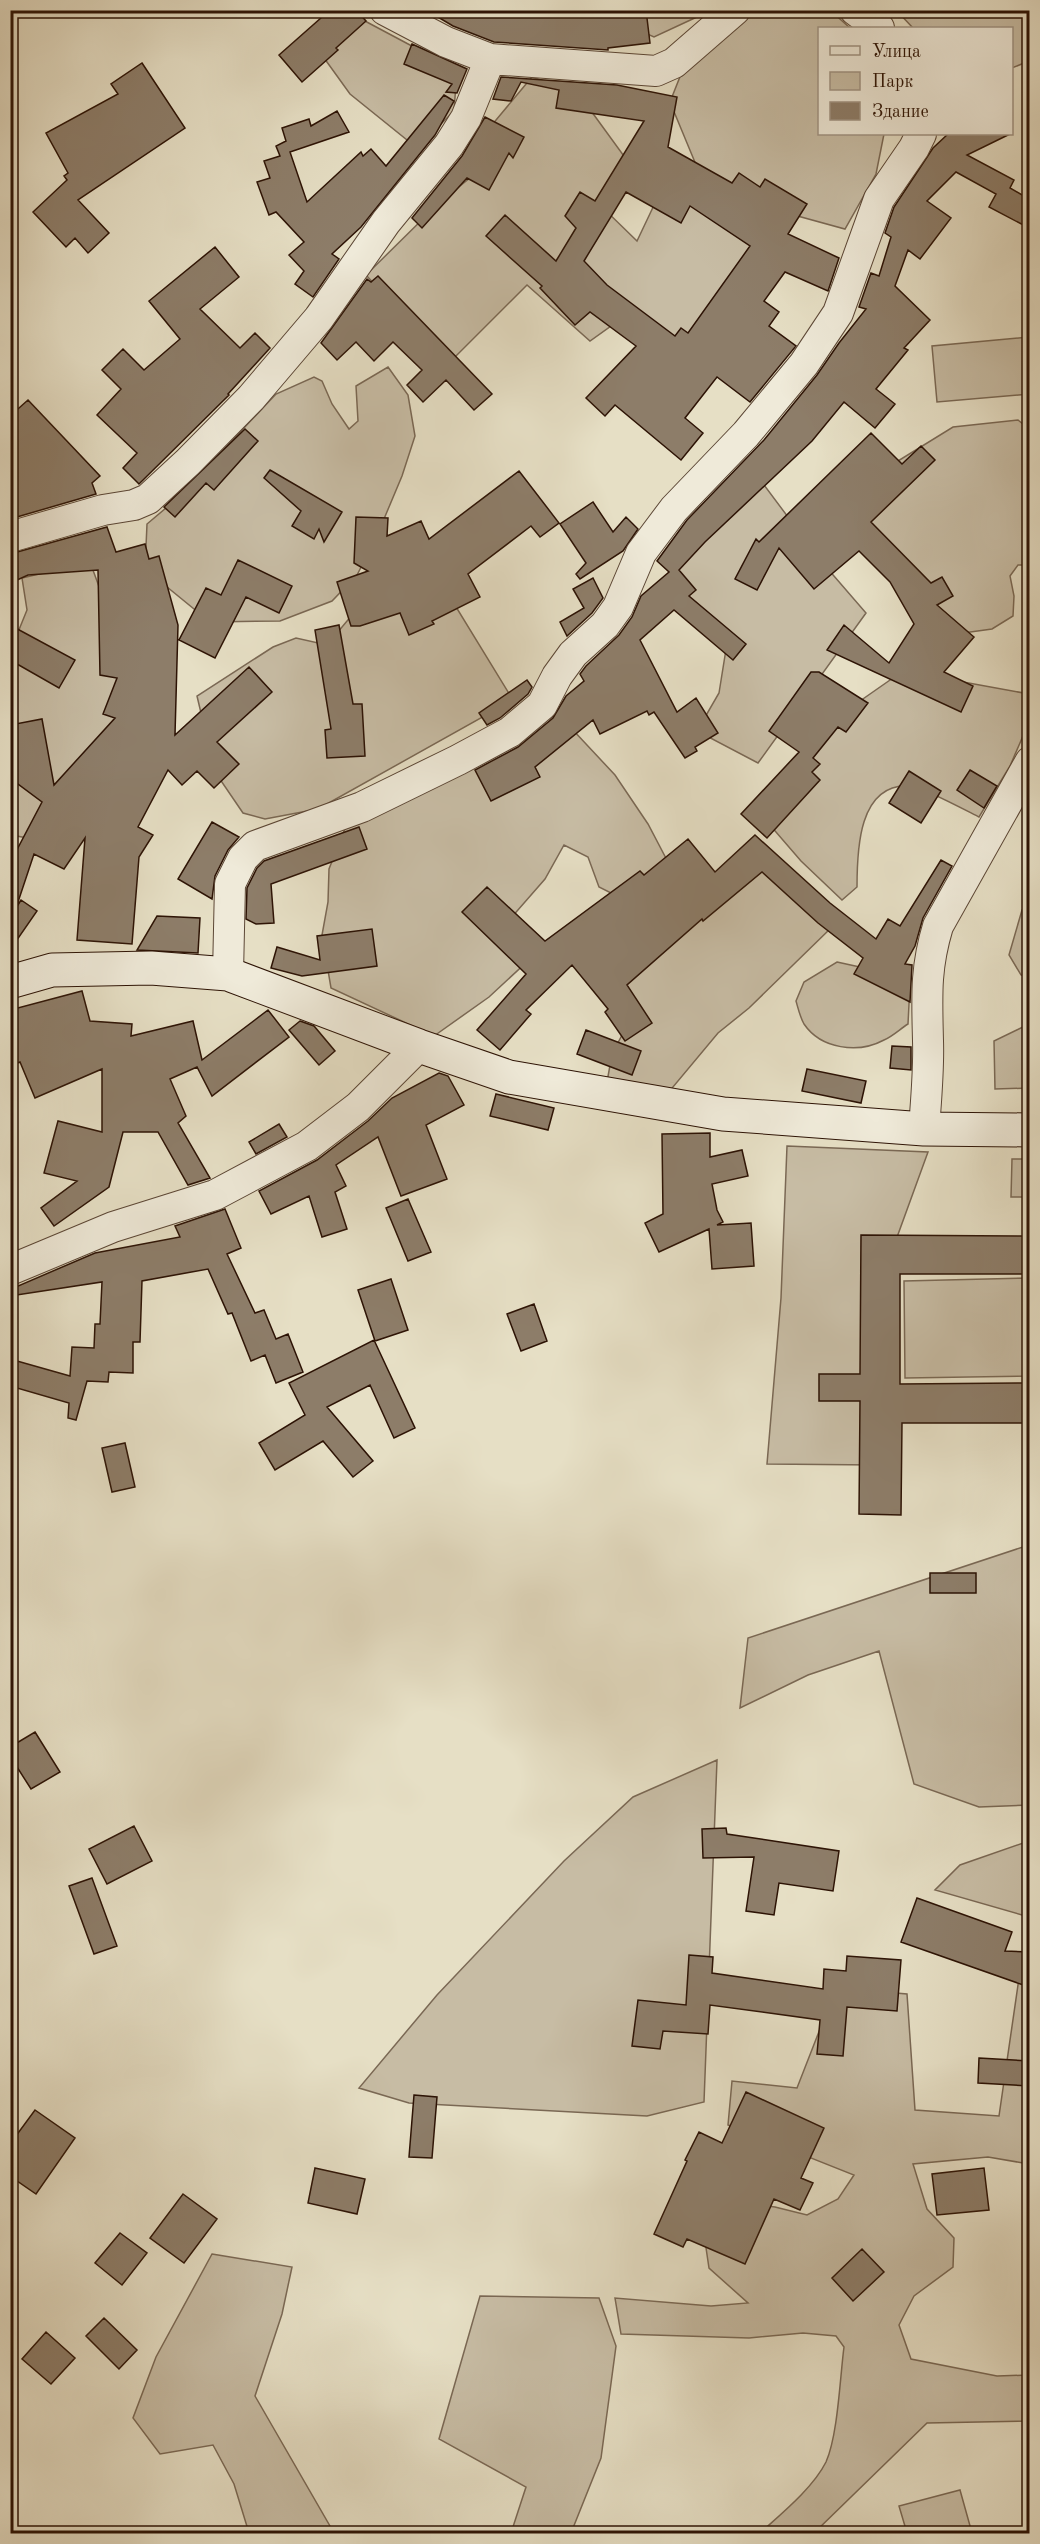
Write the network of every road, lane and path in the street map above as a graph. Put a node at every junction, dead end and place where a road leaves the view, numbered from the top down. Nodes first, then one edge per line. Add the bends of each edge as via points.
1 (385, 10) edge
2 (735, 10) edge
3 (855, 10) edge
4 (878, 27) edge
5 (489, 59) junction
6 (920, 135) edge
7 (10, 537) edge
8 (1029, 762) edge
9 (228, 974) junction
10 (10, 982) edge
11 (419, 1046) junction
12 (924, 1129) junction
13 (1029, 1130) edge
14 (10, 1270) edge

1 - 5 street
2 - 5 street via 674,63 656,71
3 - 4 street
5 - 7 street via 466,118 449,145 386,222 319,318 251,398 188,462 148,499 134,505
6 - 9 street via 879,199 838,313 804,364 641,553 618,607 605,625 573,654 542,705 510,732 458,760 362,807 255,846 243,858 230,884
8 - 12 street via 938,926 929,956
9 - 10 street via 151,968 52,970
9 - 11 street
11 - 12 street via 509,1077 723,1114
11 - 14 street via 358,1107 307,1146 215,1195 113,1227
12 - 13 street

